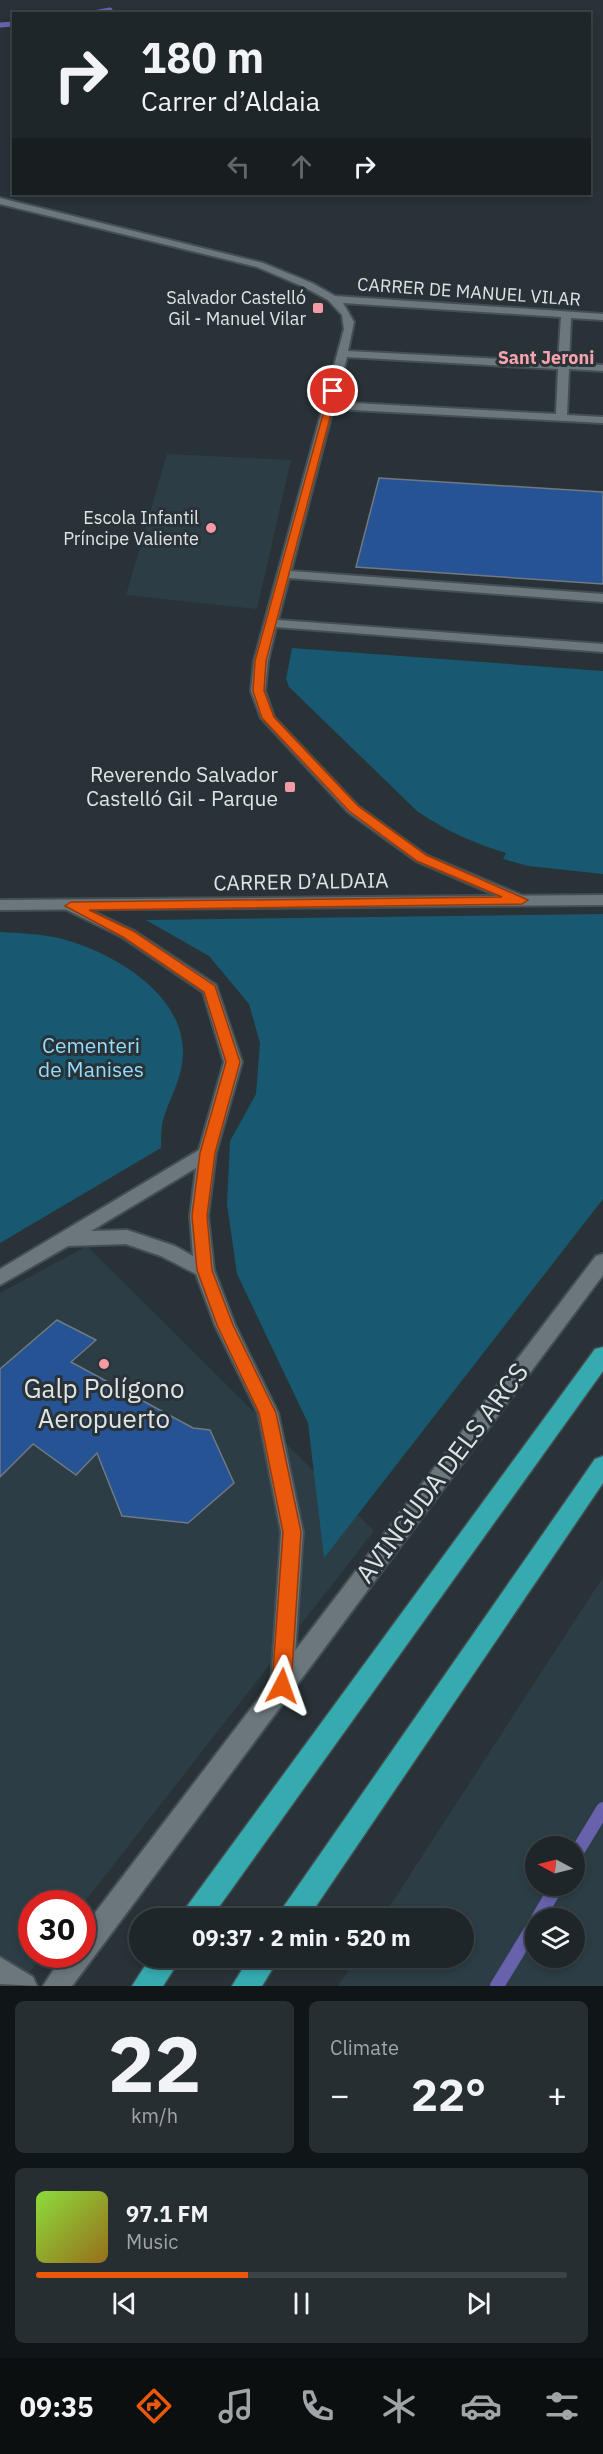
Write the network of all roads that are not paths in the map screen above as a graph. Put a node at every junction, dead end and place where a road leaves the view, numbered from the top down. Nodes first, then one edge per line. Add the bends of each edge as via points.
1 (0, 201) edge
2 (332, 299) junction
3 (566, 315) junction
4 (603, 317) edge
5 (343, 354) junction
6 (564, 366) junction
7 (603, 368) edge
8 (329, 405) junction
9 (561, 418) junction
10 (603, 420) edge
11 (284, 574) junction
12 (603, 598) edge
13 (271, 623) junction
14 (603, 648) edge
15 (522, 900) junction
16 (603, 900) edge
17 (0, 905) edge
18 (71, 906) junction
19 (207, 1153) junction
20 (65, 1239) junction
21 (603, 1261) edge
22 (204, 1270) junction
23 (0, 1278) edge
24 (603, 1354) edge
25 (603, 1465) edge
26 (282, 1686) junction
27 (202, 1908) edge
28 (299, 1908) edge
29 (96, 1932) edge
30 (70, 1968) edge
31 (160, 1968) edge
32 (258, 1968) edge
33 (0, 1969) edge
34 (24, 1986) edge
35 (56, 1986) edge
36 (147, 1986) edge
37 (246, 1986) edge

1 - 2 street via 260,265
2 - 3 street, CARRER DE MANUEL VILAR
2 - 5 street via 347,314 350,329
3 - 4 street, CARRER DE MANUEL VILAR
3 - 6 street
5 - 6 street
5 - 8 street
6 - 7 street
6 - 9 street
8 - 9 street
8 - 11 street
9 - 10 street
11 - 12 street
11 - 13 street
13 - 14 street
13 - 15 street via 258,691 268,718 353,808 422,858
15 - 16 street, CARRER D’ALDAIA
15 - 18 street, CARRER D’ALDAIA
17 - 18 street, CARRER D’ALDAIA
18 - 19 street via 128,934 210,989 233,1062
19 - 20 street
19 - 22 street via 199,1216
20 - 22 street via 127,1237 168,1251
20 - 23 street
21 - 26 street, AVINGUDA DELS ARCS
22 - 26 street via 225,1325 268,1413 292,1532
24 - 27 highway
25 - 28 highway
26 - 29 street, AVINGUDA DELS ARCS
30 - 35 street
31 - 36 highway
32 - 37 highway
33 - 34 street

